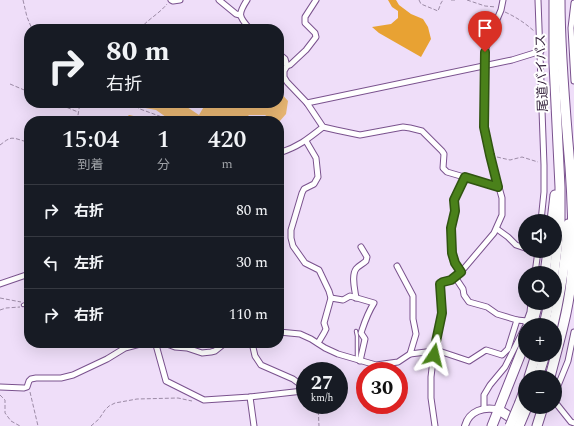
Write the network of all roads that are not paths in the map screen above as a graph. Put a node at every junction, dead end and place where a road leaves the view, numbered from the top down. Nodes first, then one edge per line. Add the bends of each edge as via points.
1 (170, 0) edge
2 (180, 0) edge
3 (219, 0) edge
4 (247, 0) edge
5 (316, 0) edge
6 (503, 0) edge
7 (538, 0) edge
8 (554, 0) edge
9 (560, 0) edge
10 (574, 3) edge
11 (240, 15) junction
12 (246, 24) edge
13 (540, 51) junction
14 (284, 58) edge
15 (287, 66) junction
16 (485, 66) junction
17 (574, 76) edge
18 (574, 81) edge
19 (307, 103) junction
20 (323, 127) junction
21 (306, 141) junction
22 (563, 145) junction
23 (284, 152) edge
24 (465, 177) junction
25 (498, 187) junction
26 (542, 214) edge
27 (553, 214) edge
28 (497, 230) junction
29 (518, 246) edge
30 (361, 247) dead end
31 (397, 266) dead end
32 (555, 266) edge
33 (461, 272) junction
34 (24, 276) edge
35 (455, 277) junction
36 (0, 284) edge
37 (331, 298) junction
38 (356, 298) junction
39 (555, 318) edge
40 (517, 320) joint
41 (356, 331) dead end
42 (284, 332) edge
43 (574, 332) edge
44 (318, 343) junction
45 (518, 343) edge
46 (125, 348) edge
47 (157, 348) edge
48 (187, 348) edge
49 (219, 348) edge
50 (253, 348) edge
51 (434, 351) junction
52 (410, 354) junction
53 (358, 361) junction
54 (518, 361) edge
55 (552, 370) edge
56 (562, 376) edge
57 (296, 382) edge
58 (0, 387) edge
59 (296, 392) edge
60 (250, 396) junction
61 (484, 408) junction
62 (499, 410) junction
63 (562, 411) edge
64 (518, 413) edge
65 (522, 414) edge
66 (542, 414) edge
67 (574, 423) edge
68 (254, 426) edge
69 (434, 426) edge
70 (464, 426) edge
71 (492, 426) edge
72 (510, 426) edge
73 (519, 426) edge
74 (524, 426) edge
75 (537, 426) edge

1 - 2 street
3 - 11 street
4 - 11 street
5 - 15 street via 305,17 305,23 316,37 306,50
6 - 16 street via 485,52
7 - 13 street
8 - 22 highway, 尾道バイパス via 554,63
9 - 22 highway, 尾道バイパス
10 - 17 street via 571,28
11 - 12 street
13 - 16 street
13 - 26 street via 544,128
14 - 15 street
15 - 19 street via 284,76 287,82
16 - 19 street
16 - 25 street via 484,127
17 - 18 street
19 - 20 street
20 - 21 street
20 - 24 street via 360,135 403,127 422,131 444,154 443,168 447,172
21 - 23 street
21 - 37 street via 316,158 318,177 314,184 302,193 291,238 306,263 319,270
22 - 27 highway
22 - 32 highway via 560,224
22 - 39 highway via 570,187 568,232
22 - 55 highway via 572,183 572,270 565,322
24 - 25 street
24 - 33 street via 454,200 455,211 451,228 452,253
25 - 28 street via 502,198 502,215
28 - 29 street
28 - 33 street
30 - 38 street via 367,257 354,272
31 - 52 street via 413,296 416,334
33 - 35 street
34 - 36 street
35 - 40 street via 469,302
35 - 51 street via 440,284 442,313
37 - 38 street
37 - 44 street via 324,323 326,329
38 - 53 street via 374,303 361,333 365,339
40 - 51 street via 508,349 502,355 486,350 469,361
41 - 53 lane
42 - 44 street via 300,334
43 - 56 street
44 - 53 street
45 - 61 street via 506,367 484,395
46 - 58 street via 73,375 31,379 24,388
47 - 60 street via 166,380 204,400
48 - 49 street via 202,353
50 - 57 street via 261,365
51 - 52 street
51 - 69 street via 431,398
52 - 53 street via 398,362 376,365
54 - 62 highway
59 - 60 street
60 - 68 street
61 - 62 street
61 - 70 street via 471,416
62 - 71 highway
62 - 74 highway
63 - 67 street
64 - 72 highway, bridge
65 - 73 highway, bridge
66 - 75 highway

